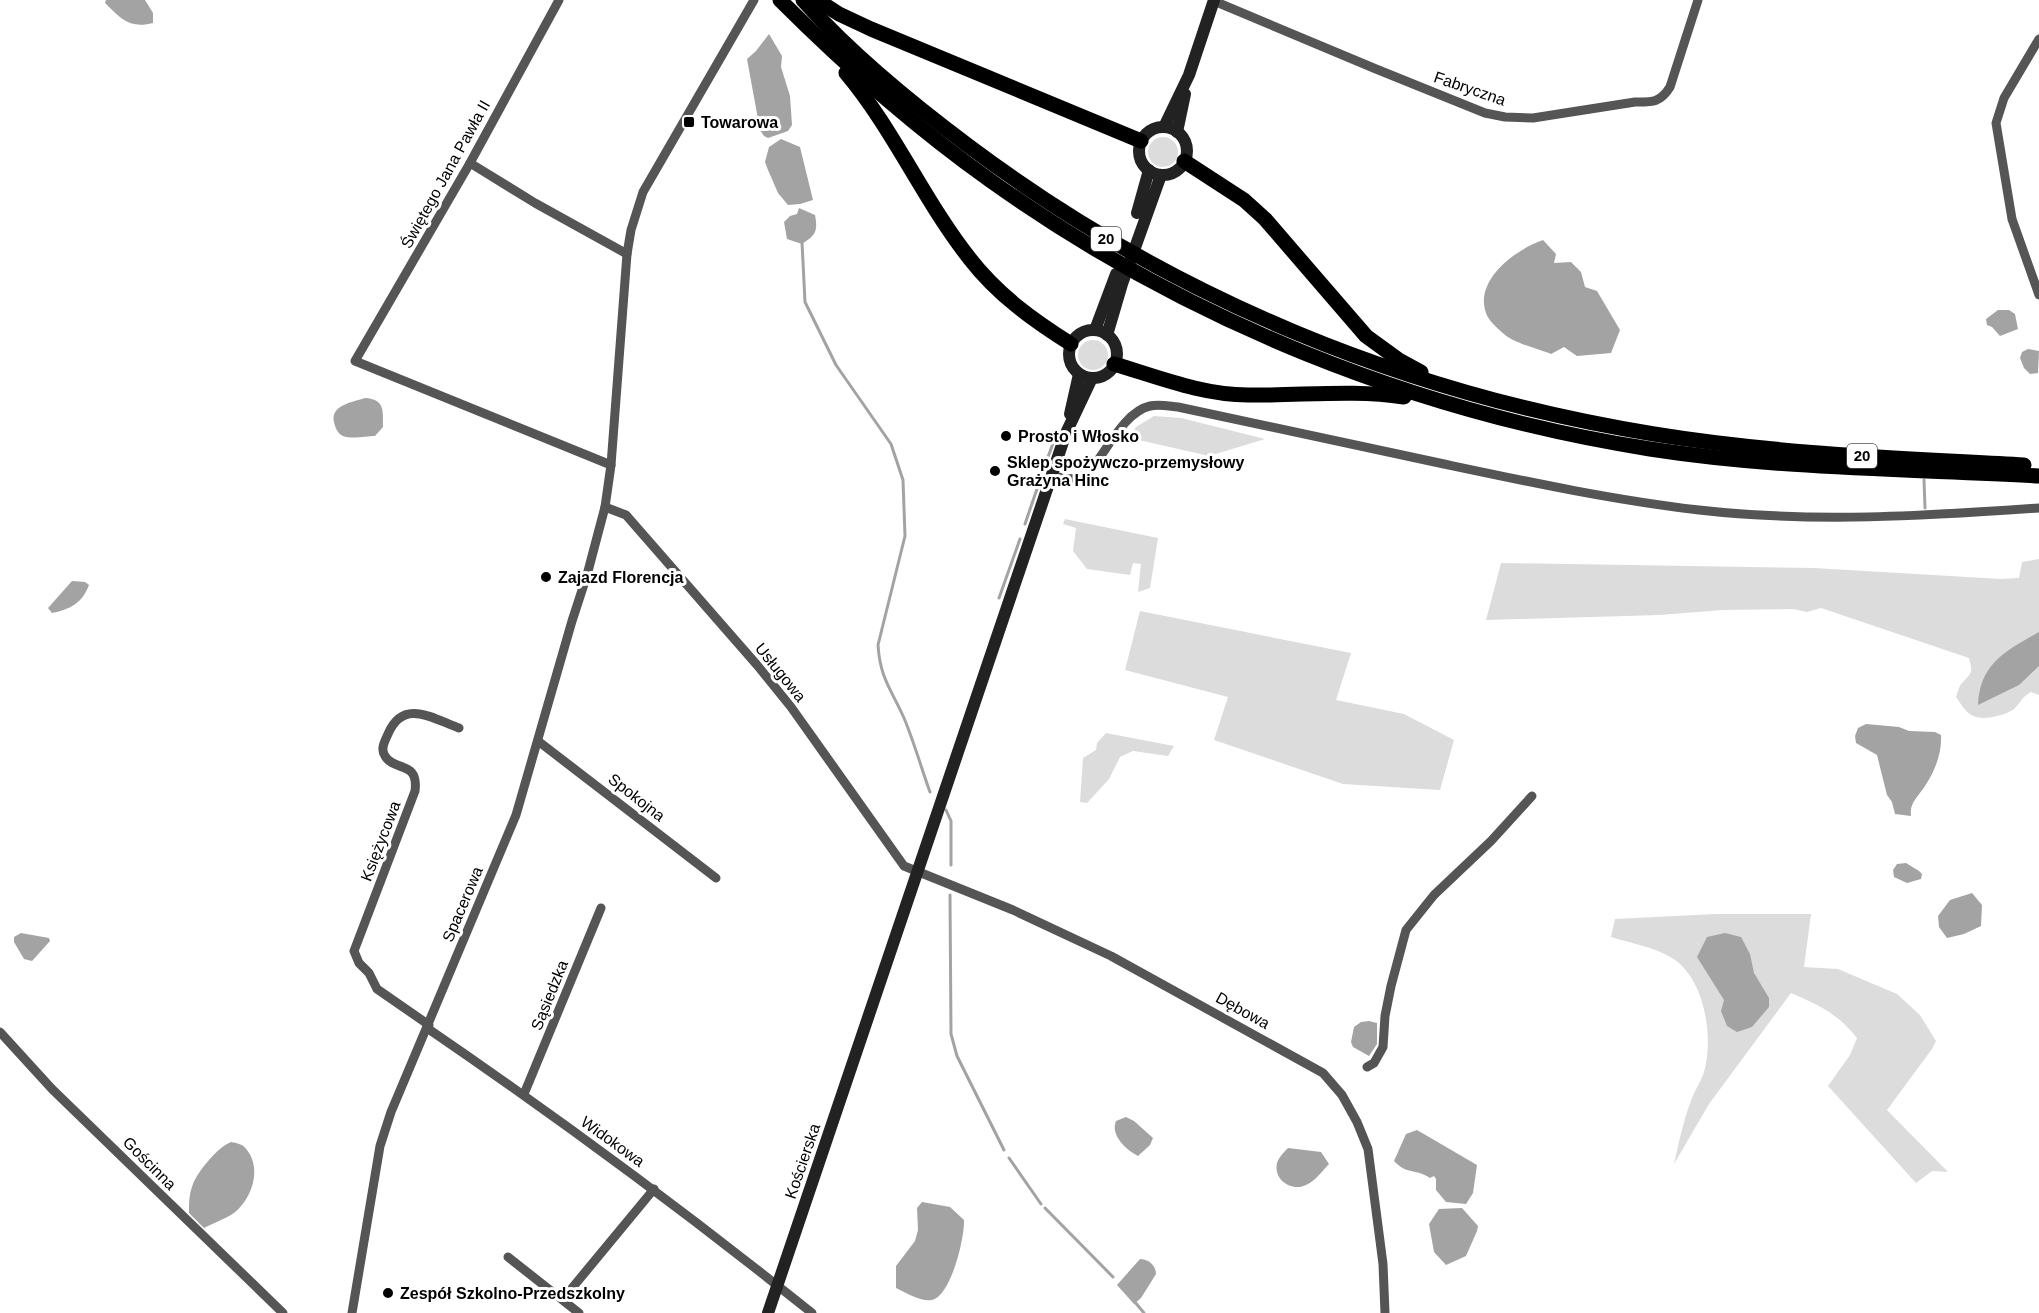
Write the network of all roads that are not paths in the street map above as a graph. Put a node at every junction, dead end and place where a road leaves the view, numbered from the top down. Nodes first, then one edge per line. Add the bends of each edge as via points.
1 (559, 0) edge
2 (780, 0) edge
3 (803, 0) edge
4 (817, 0) edge
5 (1214, 0) edge
6 (1698, 0) edge
7 (754, 1) edge
8 (2039, 39) edge
9 (834, 52) junction
10 (1189, 75) junction
11 (1164, 127) junction
12 (1177, 132) junction
13 (1141, 141) junction
14 (1184, 161) junction
15 (470, 163) junction
16 (1149, 170) junction
17 (1161, 175) junction
18 (1134, 236) junction
19 (627, 254) junction
20 (2039, 295) edge
21 (1101, 333) junction
22 (1071, 344) junction
23 (1114, 364) junction
24 (1086, 376) junction
25 (1461, 399) junction
26 (611, 465) junction
27 (2039, 466) edge
28 (1052, 475) junction
29 (2039, 476) edge
30 (605, 507) junction
31 (2039, 508) edge
32 (459, 728) dead end
33 (538, 741) junction
34 (1532, 796) dead end
35 (918, 870) junction
36 (716, 878) dead end
37 (601, 908) dead end
38 (428, 1026) junction
39 (0, 1032) edge
40 (1367, 1067) dead end
41 (524, 1094) junction
42 (654, 1189) junction
43 (508, 1257) dead end
44 (777, 1284) junction
45 (563, 1299) junction
46 (283, 1313) edge
47 (352, 1313) edge
48 (579, 1313) edge
49 (768, 1313) edge
50 (812, 1313) edge
51 (1385, 1313) edge

1 - 15 street, Świętego Jana Pawła II
2 - 9 main road, 20
3 - 25 main road, 20 via 867,63 950,132 1098,234 1254,316
4 - 13 main road via 871,29
5 - 6 street, Fabryczna via 1485,113 1523,118 1652,102 1665,96
5 - 10 main road
7 - 19 street via 643,192
8 - 20 street via 2004,98 1996,123 2012,219
9 - 22 main road via 969,258 1016,306
9 - 25 main road, 20 via 888,101 990,181 1127,267 1206,309 1313,357 1391,386
10 - 11 main road
10 - 12 main road
11 - 12 main road
11 - 13 main road via 1153,129
12 - 14 main road via 1186,148
13 - 16 main road via 1139,154
14 - 17 main road via 1175,172
14 - 25 main road via 1244,200 1265,219 1366,336
15 - 19 street
15 - 26 street, Świętego Jana Pawła II via 355,361
16 - 17 main road
16 - 18 main road
17 - 18 main road
18 - 21 main road
19 - 26 street
21 - 22 main road via 1081,333
21 - 23 main road via 1111,339 1116,351
22 - 24 main road via 1071,364
23 - 24 main road via 1105,375
23 - 25 main road via 1212,391 1246,395 1362,392
24 - 28 main road, Kościerska
25 - 27 main road, 20 via 1686,439 1786,450
25 - 29 main road, 20 via 1568,434 1708,457
26 - 30 street
28 - 31 street via 1067,480 1087,474 1132,416 1148,406 1160,405 1632,502 1783,517 1840,518
28 - 35 main road, Kościerska
30 - 33 street, Spacerowa
30 - 35 street, Usługowa via 626,515 757,664 904,866
32 - 38 street, Księżycowa via 415,712 392,723 384,755 412,771 416,791 354,951 377,989
33 - 36 street, Spokojna
33 - 38 street, Spacerowa via 516,814
34 - 40 street via 1434,895 1406,930 1387,1006 1383,1047
35 - 44 main road, Kościerska
35 - 51 street, Dębowa via 1111,956 1323,1073 1342,1095 1368,1149 1383,1264
37 - 41 street, Sąsiedzka
38 - 41 street, Widokowa
38 - 47 street, Spacerowa via 380,1146
39 - 46 street, Gościnna via 52,1089
41 - 42 street, Widokowa
42 - 44 street, Widokowa
42 - 45 street
43 - 45 street
44 - 49 main road, Kościerska
44 - 50 street, Widokowa
45 - 48 street

